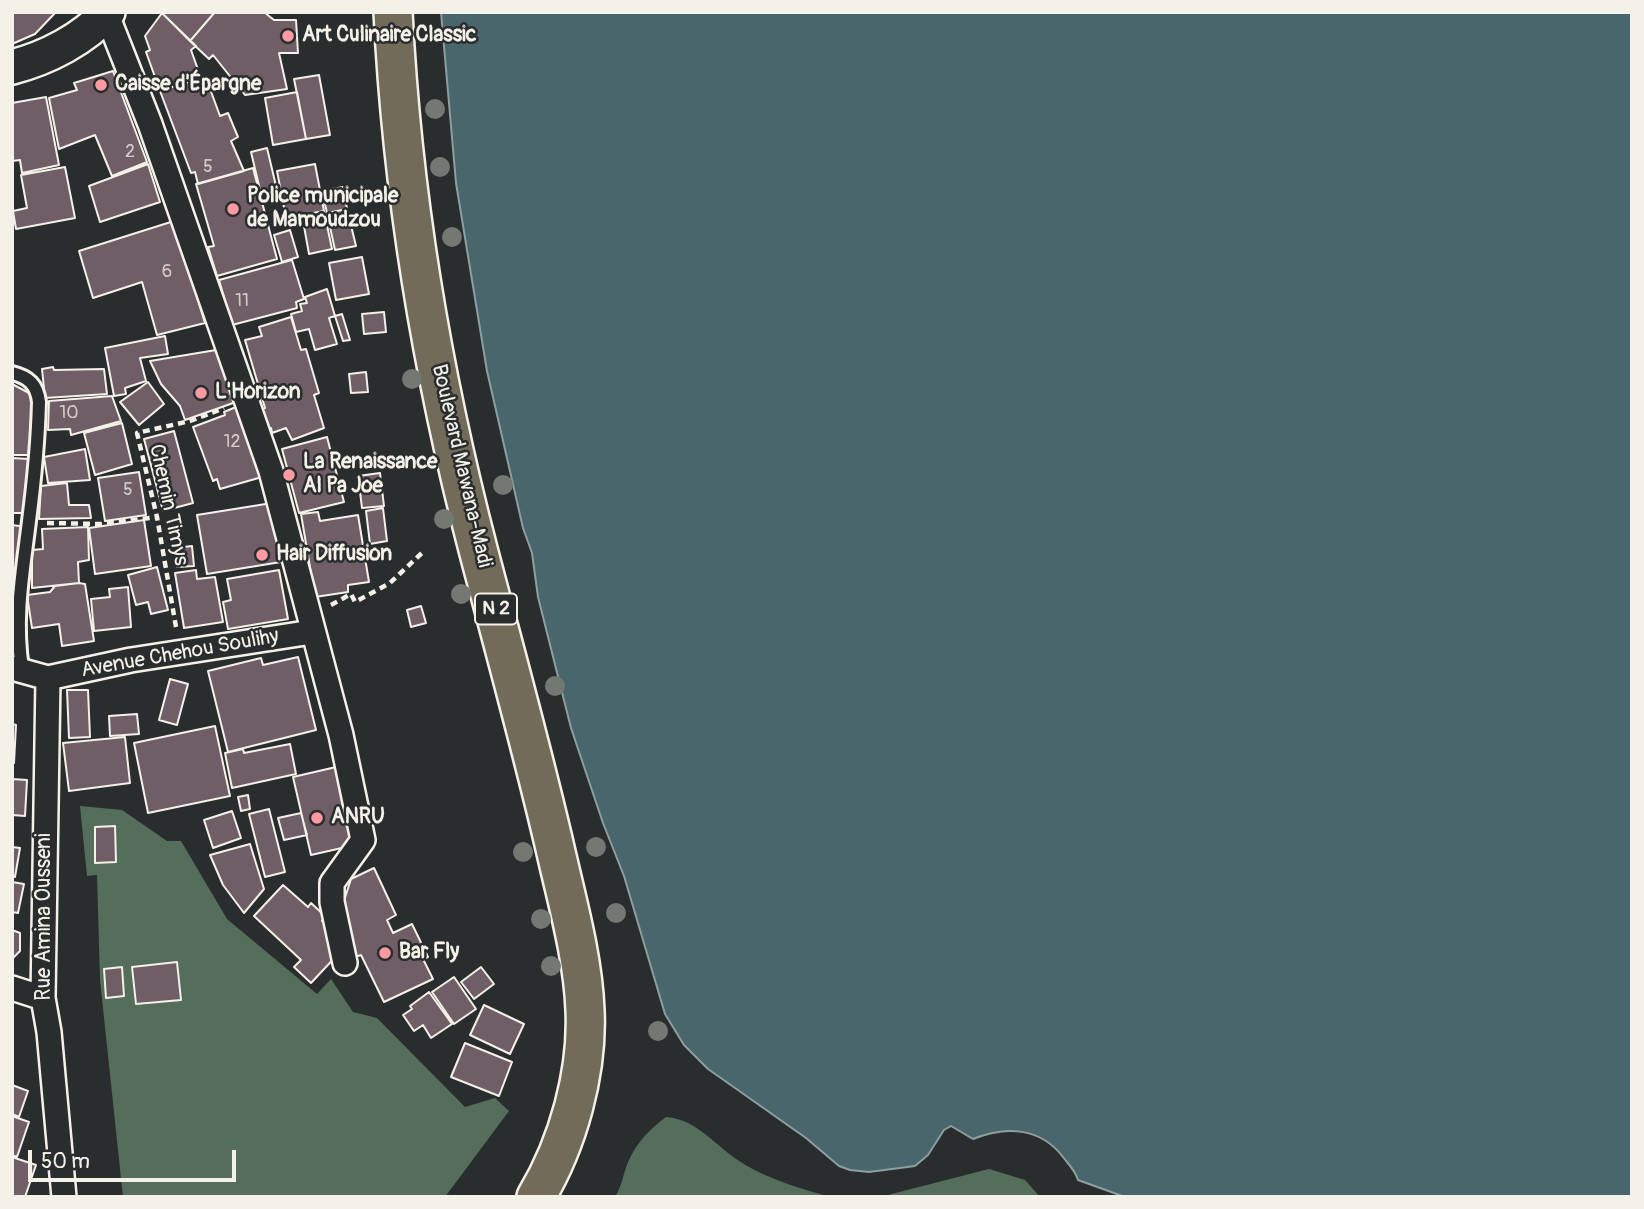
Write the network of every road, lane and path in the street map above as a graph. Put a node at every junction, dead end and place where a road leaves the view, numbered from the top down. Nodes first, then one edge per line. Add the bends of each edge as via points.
1 (393, 12) edge
2 (108, 13) edge
3 (12, 67) edge
4 (12, 373) edge
5 (245, 400) junction
6 (157, 517) junction
7 (30, 519) junction
8 (424, 551) dead end
9 (332, 603) dead end
10 (312, 632) junction
11 (180, 652) junction
12 (17, 668) edge
13 (48, 678) junction
14 (345, 963) dead end
15 (12, 988) edge
16 (43, 998) junction
17 (64, 1197) edge
18 (536, 1197) edge

1 - 18 main road, Boulevard Mawana-Madi / N 2 via 397,89 422,278 473,528 566,896 585,1010 582,1061 571,1112 561,1146
2 - 3 street via 80,36 35,61
2 - 5 street
4 - 7 lane via 23,375 37,390
5 - 6 path, Chemin Timys via 190,421 137,433
5 - 10 street via 271,471
6 - 7 path via 101,524
6 - 11 path, Chemin Timys
7 - 12 lane via 20,591
8 - 9 path via 390,583 355,602 351,594
10 - 11 street, Avenue Chehou Soulihy
10 - 14 street via 341,735 363,840 332,883
11 - 13 street, Avenue Chehou Soulihy
12 - 13 street
13 - 16 street, Rue Amina Ousseni
15 - 16 street
16 - 17 street, Rue Amina Ousseni

